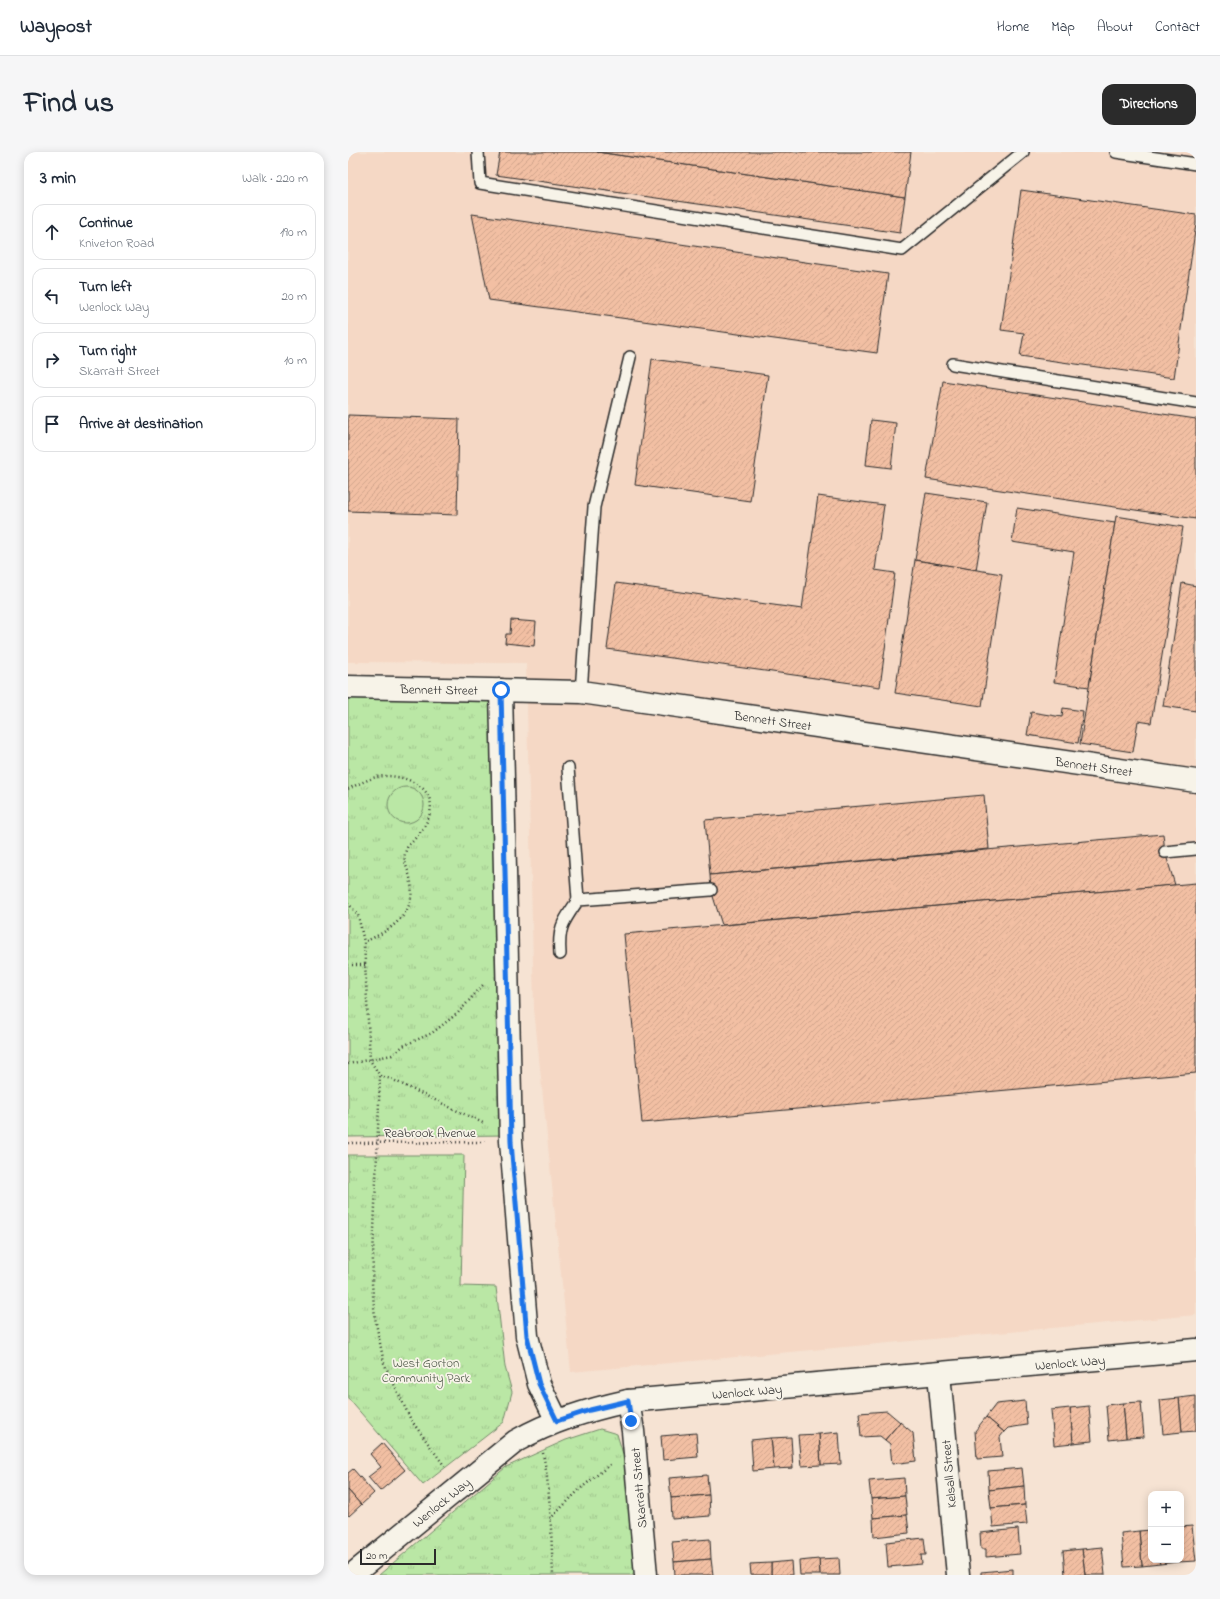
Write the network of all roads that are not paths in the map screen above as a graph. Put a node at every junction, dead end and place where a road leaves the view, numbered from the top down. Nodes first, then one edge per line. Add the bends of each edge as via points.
1 (478, 152) edge
2 (1023, 152) edge
3 (1116, 152) edge
4 (1196, 164) edge
5 (630, 357) dead end
6 (953, 364) dead end
7 (1196, 403) edge
8 (348, 687) edge
9 (501, 690) junction
10 (581, 692) junction
11 (568, 768) dead end
12 (1196, 780) edge
13 (1196, 849) edge
14 (1165, 852) dead end
15 (712, 890) dead end
16 (578, 900) junction
17 (560, 954) dead end
18 (1196, 1350) edge
19 (939, 1374) junction
20 (628, 1401) junction
21 (557, 1421) junction
22 (352, 1575) edge
23 (646, 1575) edge
24 (958, 1575) edge

1 - 2 lane via 480,183 902,250
3 - 4 lane
5 - 10 lane via 594,507
6 - 7 lane
8 - 9 street, Bennett Street
9 - 10 street, Bennett Street
9 - 21 street via 511,1142 527,1336 539,1384
10 - 12 street, Bennett Street
11 - 16 lane
13 - 14 lane
15 - 16 lane
16 - 17 lane via 563,921 559,936
18 - 19 street, Wenlock Way
19 - 20 street, Wenlock Way
19 - 24 street, Kelsall Street
20 - 21 street, Wenlock Way
20 - 23 street, Skarratt Street
21 - 22 street, Wenlock Way via 516,1441

